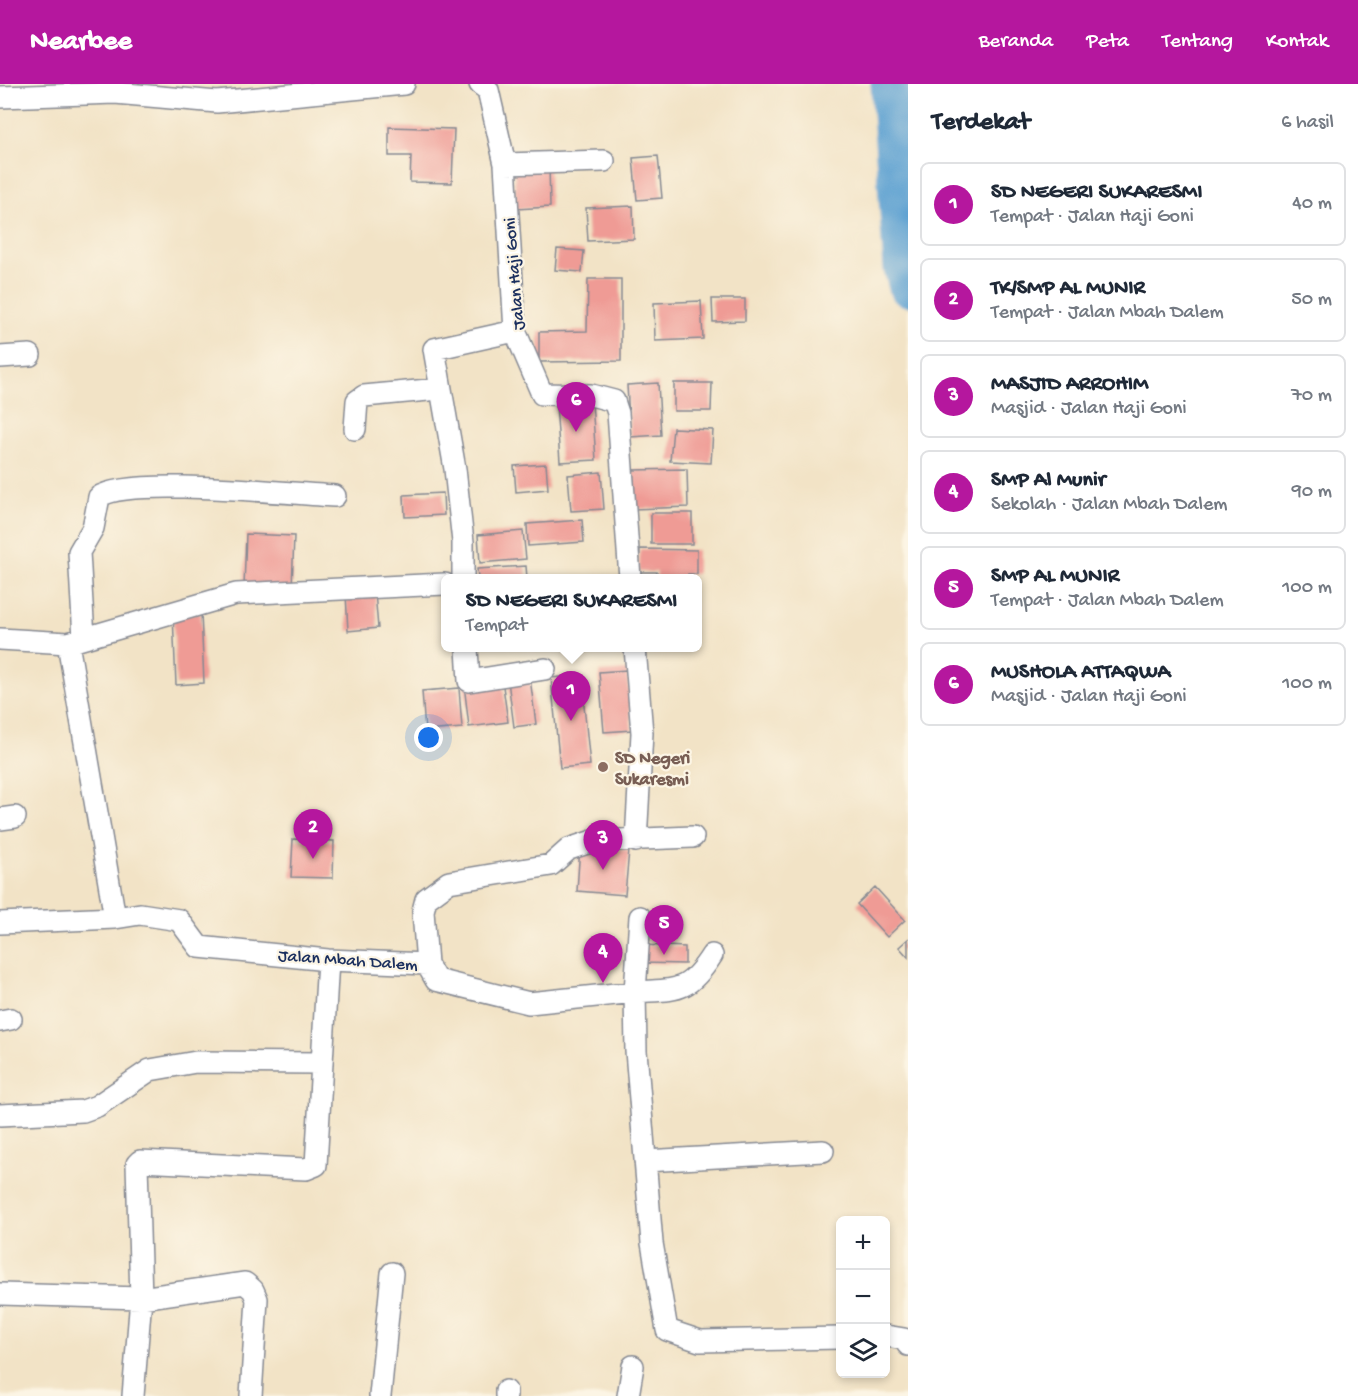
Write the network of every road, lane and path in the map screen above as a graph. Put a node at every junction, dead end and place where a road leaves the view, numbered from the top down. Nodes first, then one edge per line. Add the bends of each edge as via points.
1 (404, 84) edge
2 (480, 84) edge
3 (0, 97) edge
4 (604, 161) dead end
5 (505, 164) junction
6 (516, 331) junction
7 (30, 356) dead end
8 (0, 357) edge
9 (440, 389) junction
10 (355, 429) dead end
11 (335, 496) dead end
12 (463, 574) edge
13 (630, 574) edge
14 (441, 584) edge
15 (0, 639) edge
16 (76, 640) junction
17 (467, 652) edge
18 (635, 652) edge
19 (545, 669) dead end
20 (693, 837) dead end
21 (636, 841) junction
22 (640, 916) dead end
23 (115, 918) junction
24 (0, 923) edge
25 (712, 955) dead end
26 (328, 960) junction
27 (427, 964) junction
28 (635, 992) junction
29 (322, 1064) junction
30 (0, 1114) edge
31 (823, 1151) dead end
32 (645, 1161) junction
33 (392, 1273) dead end
34 (0, 1294) edge
35 (141, 1298) junction
36 (890, 1337) edge
37 (836, 1338) edge
38 (908, 1345) edge
39 (633, 1366) dead end
40 (133, 1396) edge
41 (251, 1396) edge
42 (380, 1396) edge
43 (628, 1396) edge

1 - 3 street via 217,102 115,93
2 - 5 street, Jalan Haji Goni via 488,90
4 - 5 street
5 - 6 street, Jalan Haji Goni
6 - 9 street via 434,349
6 - 13 street, Jalan Haji Goni via 542,394 591,395 614,401
7 - 8 street
9 - 10 street via 363,396 357,401
9 - 12 street via 455,469
11 - 16 street via 156,487 106,492 99,497 93,528 79,552
14 - 16 street via 236,594
15 - 16 street
16 - 23 street
17 - 19 street via 469,681
18 - 21 street via 642,733
20 - 21 street
21 - 27 street via 592,841 569,849 551,865 449,882 426,898 423,912
22 - 28 street
23 - 24 street, Jalan Mbah Dalem
23 - 26 street, Jalan Mbah Dalem via 140,914 179,921 199,948
25 - 28 street, Jalan Mbah Dalem via 700,974 683,988
26 - 27 street, Jalan Mbah Dalem
26 - 29 street
27 - 28 street, Jalan Mbah Dalem via 436,980 529,1003
28 - 32 street
29 - 30 street via 196,1062 150,1070 97,1106 83,1111
29 - 35 street via 316,1165 306,1169 140,1161 136,1166
31 - 32 street
32 - 37 street via 652,1243 668,1330 700,1341
33 - 42 street
34 - 35 street
35 - 40 street
35 - 41 street via 245,1283 253,1290 257,1299
36 - 38 street via 904,1339
39 - 43 street

